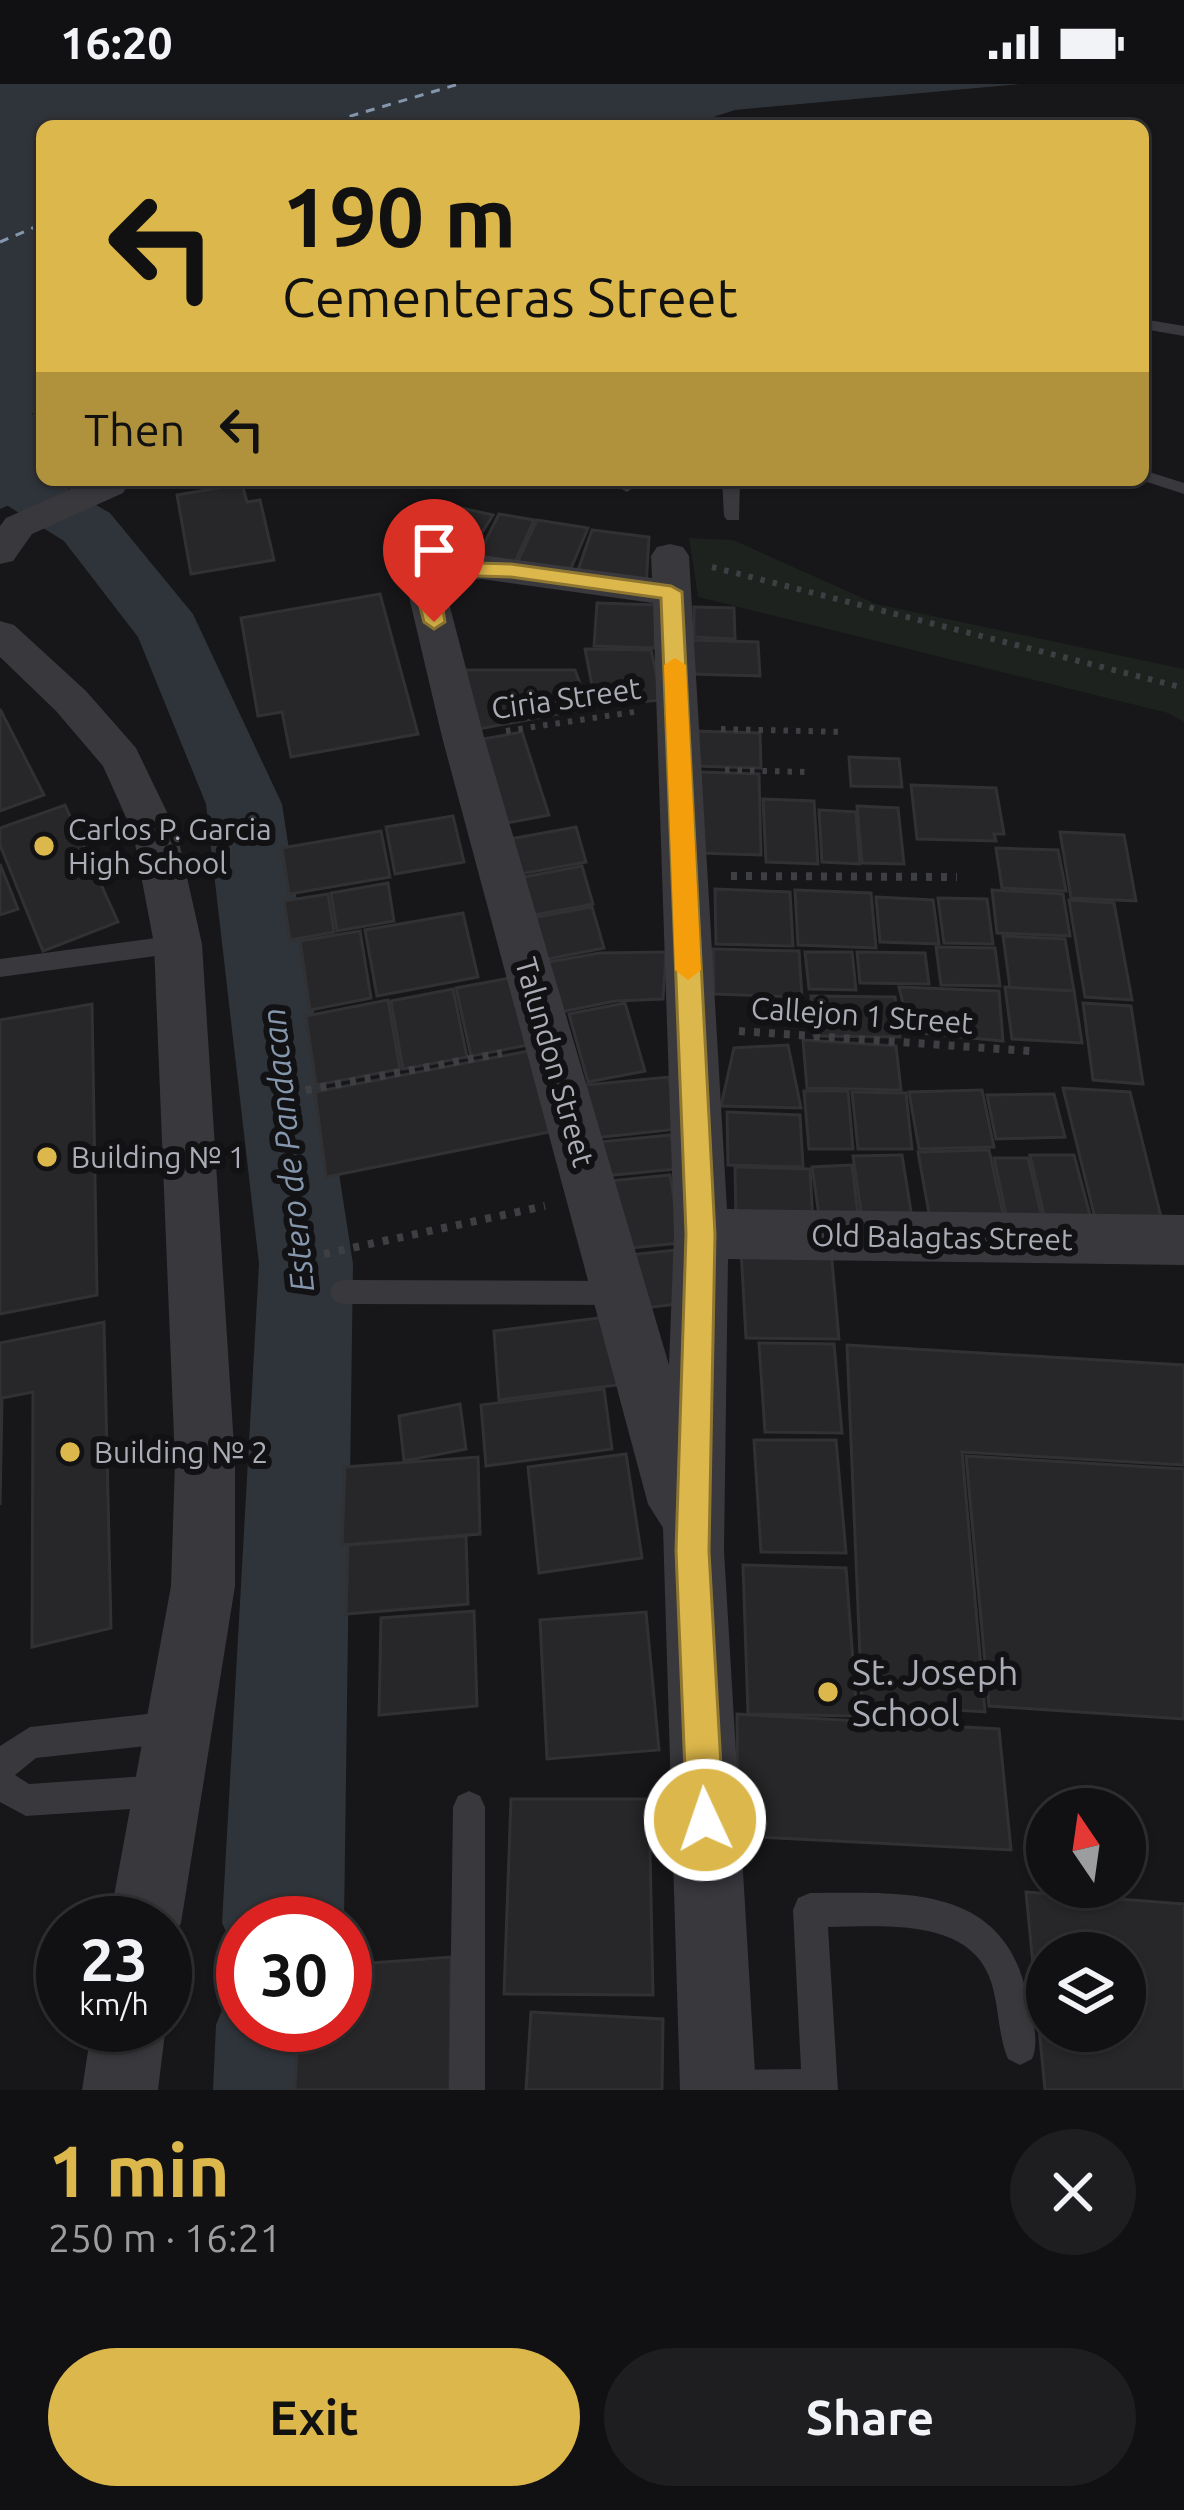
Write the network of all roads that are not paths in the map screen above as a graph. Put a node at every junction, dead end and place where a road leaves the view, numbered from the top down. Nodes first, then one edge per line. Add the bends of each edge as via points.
1 (1149, 325) edge
2 (1184, 331) edge
3 (1149, 478) edge
4 (731, 486) edge
5 (105, 488) edge
6 (1184, 489) edge
7 (733, 516) dead end
8 (10, 539) edge
9 (4, 644) edge
10 (178, 944) junction
11 (0, 968) edge
12 (701, 1234) junction
13 (1184, 1240) edge
14 (343, 1292) dead end
15 (619, 1293) junction
16 (693, 1551) junction
17 (176, 1726) junction
18 (0, 1766) edge
19 (0, 1784) edge
20 (164, 1791) junction
21 (469, 1807) dead end
22 (149, 1896) edge
23 (1020, 2047) dead end
24 (125, 2052) edge
25 (820, 2088) edge
26 (718, 2089) edge
27 (119, 2090) edge
28 (467, 2090) edge

1 - 2 lane
3 - 6 lane
4 - 7 lane
5 - 8 street
9 - 10 street via 71,700 122,759 155,833
10 - 11 lane
10 - 17 street via 205,1462 203,1586
12 - 13 street, Old Balagtas Street
12 - 15 street, Talundon Street via 670,574 481,567 429,573 425,584 463,737
12 - 16 street
14 - 15 lane
15 - 16 street, Talundon Street
16 - 26 street
17 - 18 lane via 30,1743
17 - 20 street
19 - 20 lane via 26,1800
20 - 22 street
21 - 28 lane
23 - 25 lane via 998,1955 966,1926 910,1912 810,1910
24 - 27 street
25 - 26 lane

